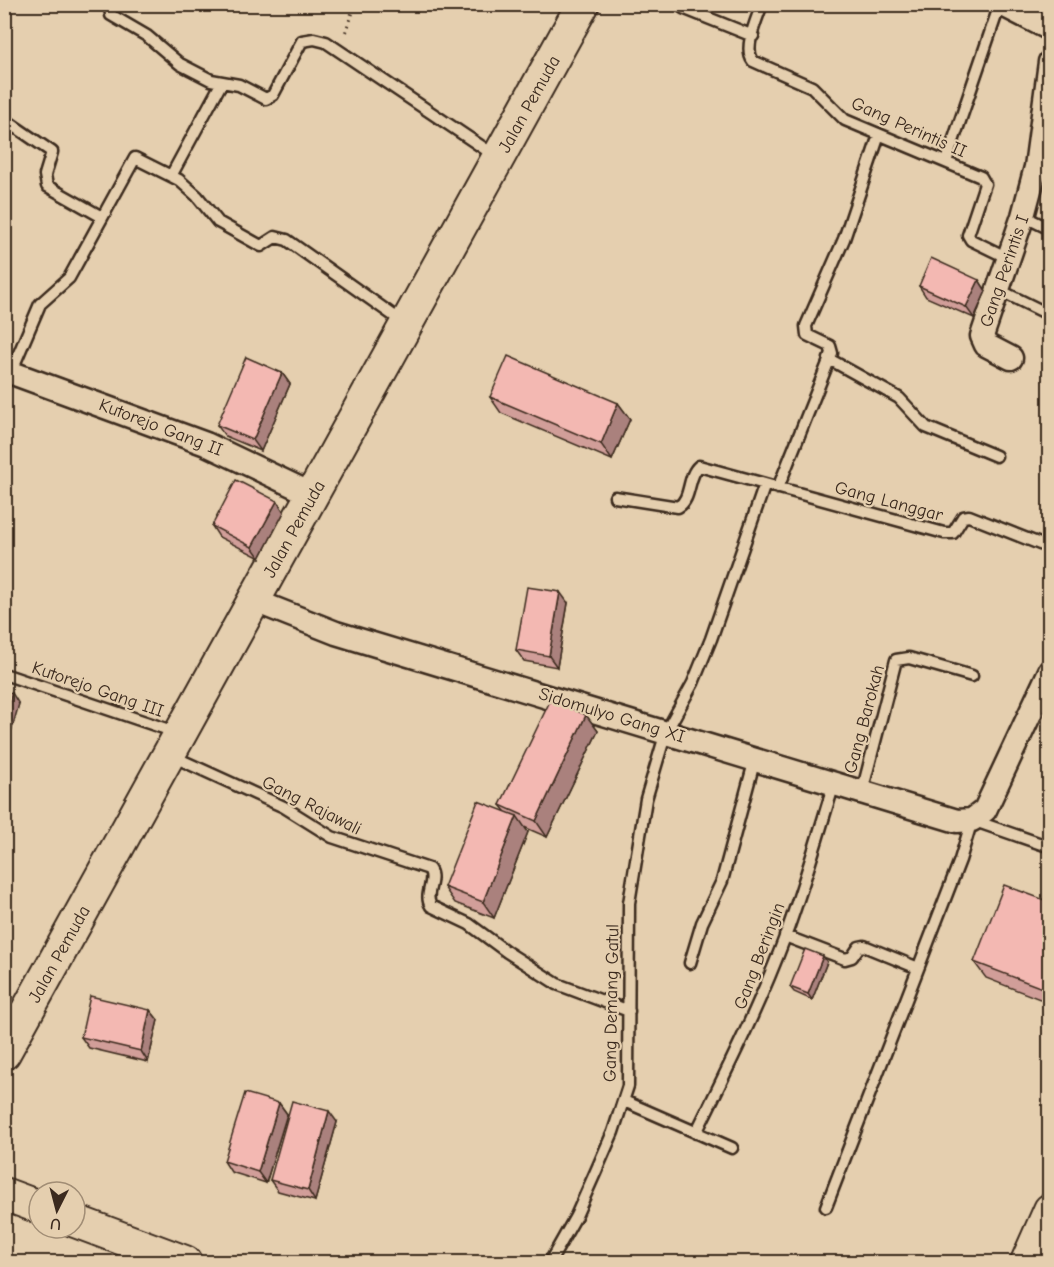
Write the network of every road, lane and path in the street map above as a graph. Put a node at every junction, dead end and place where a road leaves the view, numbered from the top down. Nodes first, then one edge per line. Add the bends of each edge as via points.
1 (110, 4) edge
2 (355, 4) edge
3 (584, 4) edge
4 (762, 4) edge
5 (1000, 4) edge
6 (684, 6) edge
7 (1050, 29) edge
8 (753, 36) junction
9 (340, 51) junction
10 (1050, 62) edge
11 (222, 82) junction
12 (4, 119) edge
13 (879, 135) junction
14 (499, 158) junction
15 (946, 162) junction
16 (171, 176) junction
17 (1023, 216) junction
18 (102, 217) junction
19 (1050, 229) edge
20 (1008, 258) junction
21 (996, 289) junction
22 (1050, 315) edge
23 (406, 325) junction
24 (1011, 358) dead end
25 (829, 359) junction
26 (8, 371) edge
27 (996, 456) dead end
28 (765, 484) junction
29 (778, 488) junction
30 (313, 495) junction
31 (615, 497) dead end
32 (1050, 548) edge
33 (255, 601) junction
34 (1050, 670) edge
35 (4, 675) edge
36 (972, 676) dead end
37 (666, 732) junction
38 (175, 744) junction
39 (755, 759) junction
40 (834, 784) junction
41 (862, 792) junction
42 (972, 820) junction
43 (1050, 847) edge
44 (785, 936) junction
45 (690, 963) dead end
46 (918, 968) junction
47 (629, 1011) junction
48 (4, 1053) edge
49 (624, 1101) junction
50 (696, 1133) junction
51 (732, 1148) dead end
52 (4, 1194) edge
53 (27, 1203) edge
54 (826, 1207) dead end
55 (1050, 1210) edge
56 (87, 1226) edge
57 (185, 1263) edge
58 (550, 1263) edge
59 (1027, 1263) edge

1 - 11 lane via 111,15 147,36 175,62
2 - 9 path
3 - 14 main road, Jalan Pemuda
4 - 8 lane, Gang Perintis II
5 - 7 street
5 - 15 lane
6 - 8 lane
8 - 13 lane, Gang Perintis II via 749,53 753,62 812,87 845,120
9 - 11 lane via 320,40 302,41 269,100
9 - 14 lane
10 - 17 street, Gang Perintis I via 1036,167
11 - 16 lane
12 - 18 lane via 52,152 45,176 47,186
13 - 15 lane, Gang Perintis II
13 - 25 lane via 844,239 806,329 807,335 830,346
14 - 23 main road, Jalan Pemuda
15 - 20 lane, Gang Perintis II via 984,179 968,236
16 - 18 lane via 135,158
16 - 23 lane via 191,190 228,230 261,246 275,237 287,240
17 - 19 lane
17 - 20 street, Gang Perintis I
18 - 26 lane via 69,278 40,304
20 - 21 street, Gang Perintis I
21 - 22 lane
21 - 24 street, Gang Perintis I via 982,336 986,345
23 - 30 main road, Jalan Pemuda
25 - 27 lane via 892,393 926,427
25 - 29 lane
26 - 30 street, Kutorejo Gang II via 206,444
28 - 29 lane
28 - 31 lane via 699,466 685,501 678,507
28 - 37 lane, Gang Demang Gatul via 711,639
29 - 32 lane, Gang Langgar via 944,533 953,533 963,517 969,516
30 - 33 main road, Jalan Pemuda
33 - 37 street, Sidomulyo Gang XI via 345,636
33 - 38 main road, Jalan Pemuda
34 - 42 street via 994,794 985,810
35 - 38 lane, Kutorejo Gang III
36 - 41 lane, Gang Barokah via 904,657 896,660
37 - 39 street, Sidomulyo Gang XI
37 - 47 lane, Gang Demang Gatul via 646,799 634,861 628,925
38 - 47 lane, Gang Rajawali via 332,837 429,869 433,876 428,900 431,906 470,924 556,984
38 - 48 main road, Jalan Pemuda
39 - 40 street, Sidomulyo Gang XI
39 - 45 lane via 722,881 702,923
40 - 41 street, Sidomulyo Gang XI
40 - 44 lane, Gang Beringin
41 - 42 street, Sidomulyo Gang XI via 957,821
42 - 43 lane
42 - 46 lane
44 - 46 lane via 844,959 864,946
44 - 50 lane, Gang Beringin via 750,1022
46 - 54 lane
47 - 49 lane, Gang Demang Gatul via 630,1071
49 - 50 lane
49 - 58 lane, Gang Demang Gatul via 576,1216
50 - 51 lane
52 - 53 main road
55 - 59 main road
56 - 57 main road

